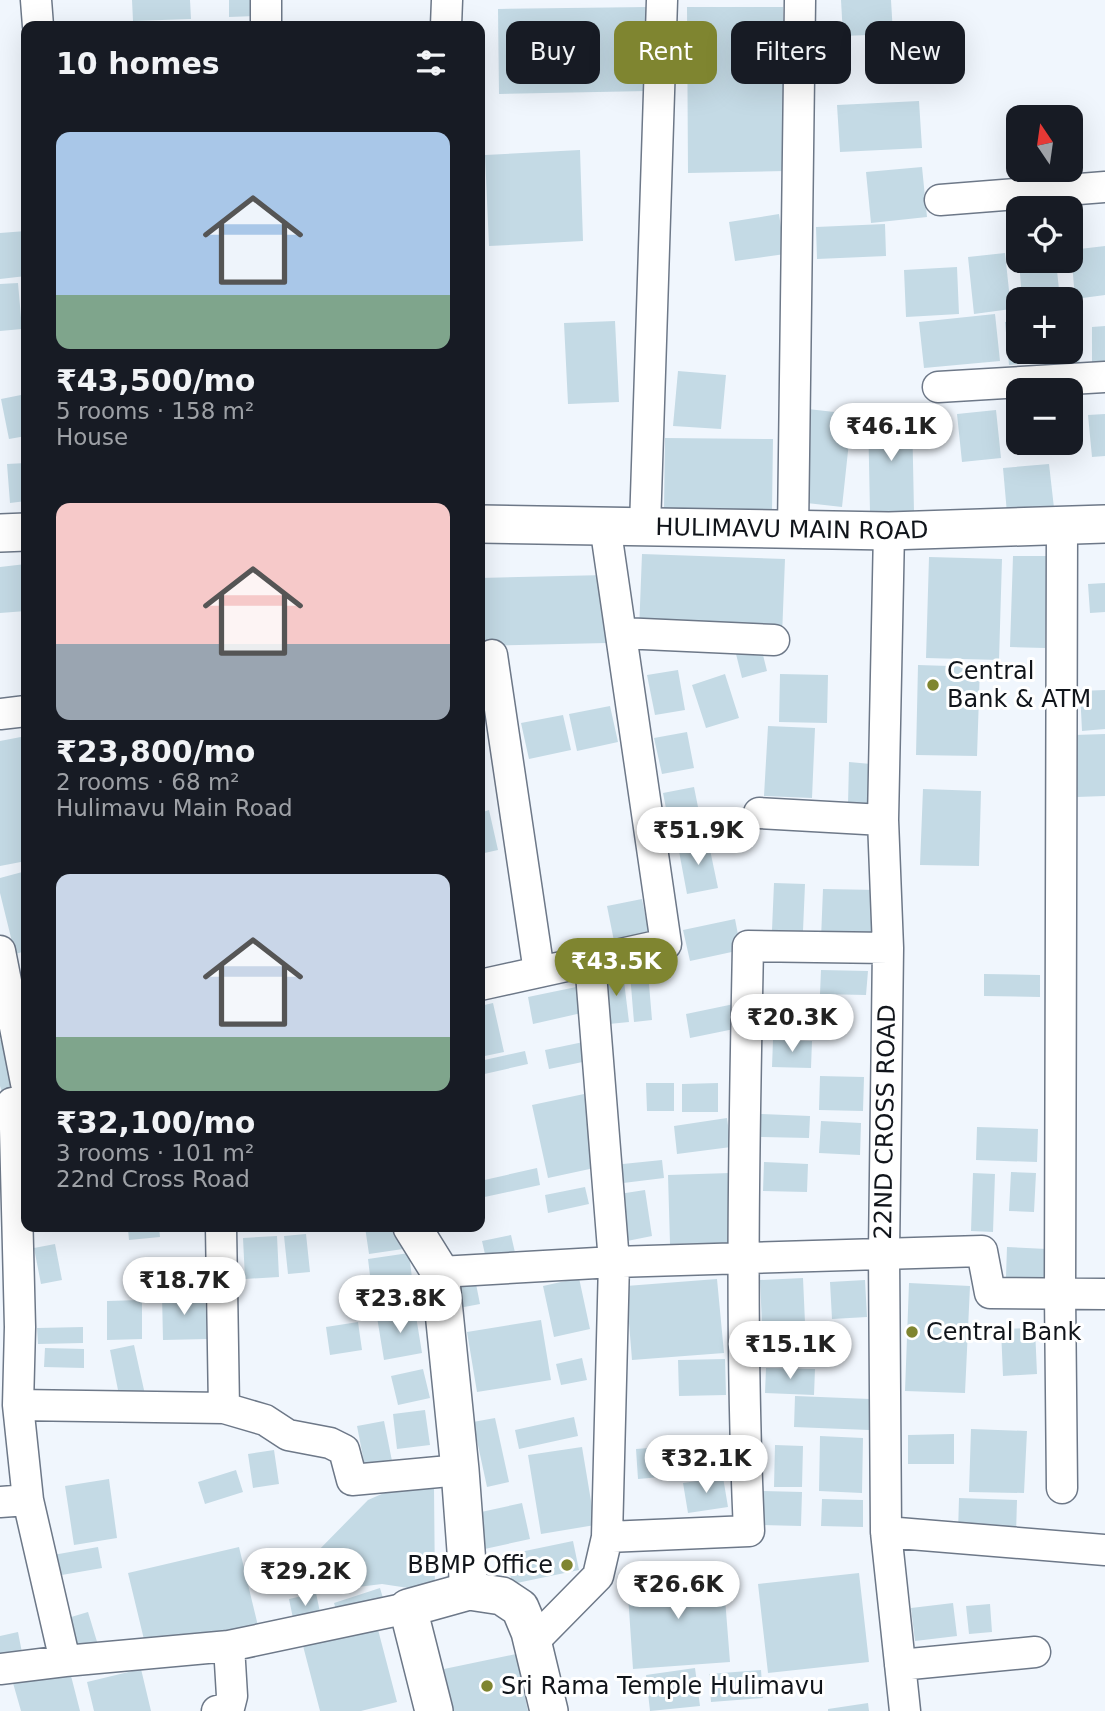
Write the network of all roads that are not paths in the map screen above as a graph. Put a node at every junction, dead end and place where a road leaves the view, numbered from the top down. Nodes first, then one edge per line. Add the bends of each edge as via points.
1 (36, 0) edge
2 (266, 0) edge
3 (446, 0) edge
4 (662, 0) edge
5 (800, 0) edge
6 (38, 21) edge
7 (266, 21) edge
8 (446, 21) edge
9 (1105, 187) edge
10 (940, 200) dead end
11 (1105, 377) edge
12 (938, 387) dead end
13 (485, 524) edge
14 (1105, 524) edge
15 (605, 525) junction
16 (1062, 526) junction
17 (645, 527) junction
18 (793, 531) junction
19 (889, 531) junction
20 (21, 532) edge
21 (0, 533) edge
22 (621, 633) junction
23 (774, 640) dead end
24 (492, 655) dead end
25 (21, 712) edge
26 (0, 714) edge
27 (759, 813) dead end
28 (883, 820) junction
29 (888, 948) junction
30 (0, 951) edge
31 (590, 961) junction
32 (539, 972) junction
33 (485, 984) edge
34 (21, 1058) edge
35 (21, 1102) edge
36 (221, 1232) edge
37 (415, 1232) edge
38 (884, 1252) junction
39 (742, 1257) junction
40 (614, 1262) junction
41 (440, 1272) junction
42 (1060, 1294) junction
43 (1105, 1294) edge
44 (18, 1405) junction
45 (224, 1408) junction
46 (460, 1470) junction
47 (1062, 1488) dead end
48 (14, 1501) edge
49 (886, 1532) junction
50 (607, 1537) junction
51 (1105, 1550) edge
52 (469, 1591) junction
53 (408, 1608) junction
54 (533, 1642) junction
55 (229, 1646) junction
56 (1035, 1652) dead end
57 (65, 1661) junction
58 (900, 1665) junction
59 (0, 1670) edge
60 (217, 1711) edge
61 (434, 1711) edge
62 (550, 1711) edge
63 (905, 1711) edge

1 - 6 street
2 - 7 street
3 - 8 street
4 - 17 street
5 - 18 street
9 - 10 street
11 - 12 street
13 - 15 street, HULIMAVU MAIN ROAD
14 - 16 street, HULIMAVU MAIN ROAD
15 - 17 street, HULIMAVU MAIN ROAD
15 - 22 street
16 - 19 street, HULIMAVU MAIN ROAD
16 - 42 street
17 - 18 street, HULIMAVU MAIN ROAD
18 - 19 street, HULIMAVU MAIN ROAD
19 - 28 street, 22ND CROSS ROAD
20 - 21 street
22 - 23 street
22 - 31 street via 666,944
24 - 32 street
25 - 26 street
27 - 28 street
28 - 29 street, 22ND CROSS ROAD
29 - 38 street, 22ND CROSS ROAD
29 - 39 street via 748,946
30 - 34 street
31 - 32 street
31 - 40 street
32 - 33 street
35 - 44 street via 12,1103 20,1327
36 - 45 street
37 - 41 street
38 - 39 street
38 - 42 street via 982,1251 990,1293
38 - 49 street, 22ND CROSS ROAD
39 - 40 street
39 - 50 street via 750,1531
40 - 41 street
40 - 50 street
41 - 46 street
42 - 43 street
42 - 47 street
44 - 45 street
44 - 48 street
45 - 46 street via 265,1420 288,1435 344,1450 352,1480
46 - 52 street
48 - 57 street
49 - 51 street
49 - 58 street, 22ND CROSS ROAD
50 - 54 street via 598,1576
52 - 53 street
52 - 54 street via 502,1595 520,1608
53 - 55 street
53 - 61 street
54 - 62 street
55 - 57 street
55 - 60 street via 232,1696 229,1708
56 - 58 street
57 - 59 street
58 - 63 street, 22ND CROSS ROAD

